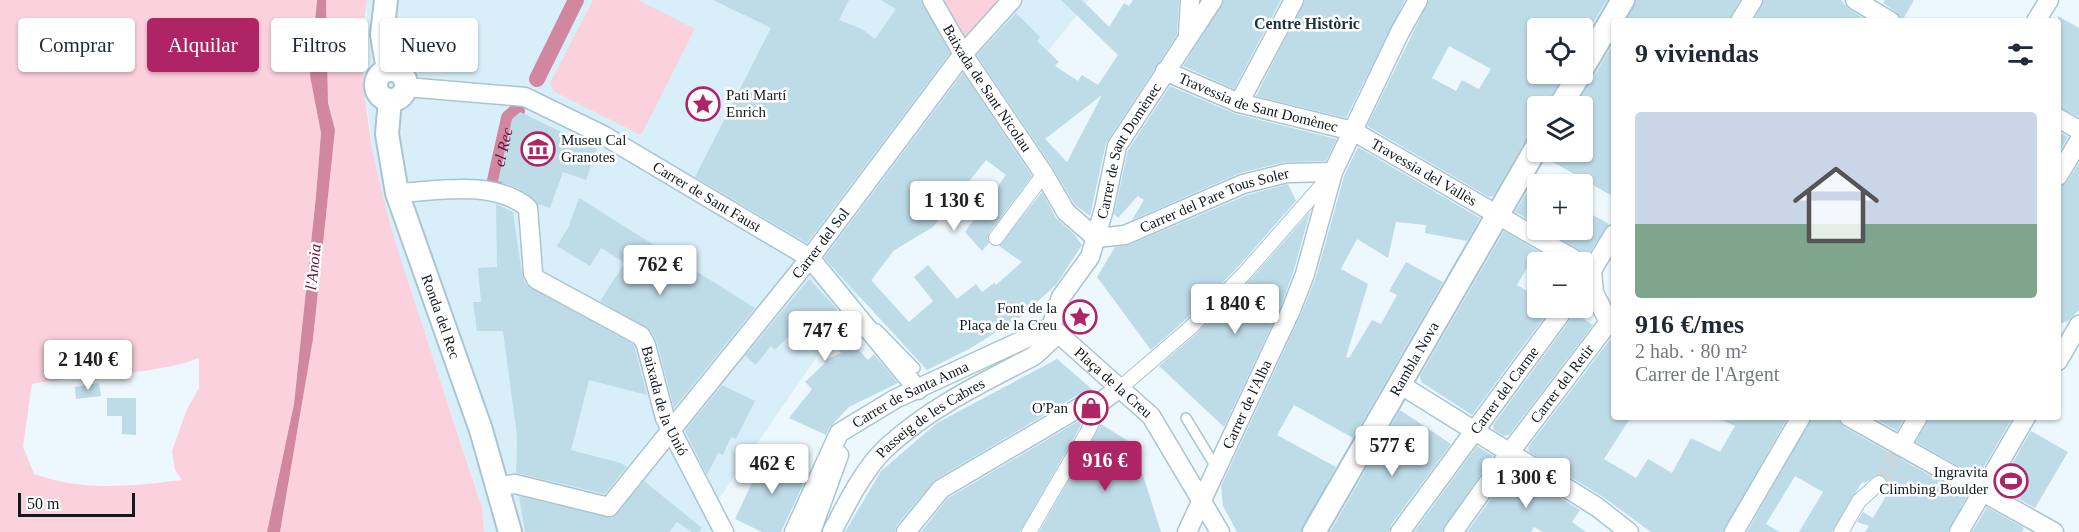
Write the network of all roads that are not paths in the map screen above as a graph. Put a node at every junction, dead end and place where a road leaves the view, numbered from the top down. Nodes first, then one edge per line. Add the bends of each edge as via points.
1 (386, 0) edge
2 (932, 0) edge
3 (1012, 0) edge
4 (1190, 0) edge
5 (1213, 0) edge
6 (1294, 0) edge
7 (1418, 0) edge
8 (1623, 0) edge
9 (1753, 0) edge
10 (2049, 0) edge
11 (1866, 8) edge
12 (1612, 18) edge
13 (1742, 18) edge
14 (1884, 18) edge
15 (2038, 18) edge
16 (1611, 20) edge
17 (1188, 37) junction
18 (1593, 50) edge
19 (963, 54) junction
20 (1165, 71) junction
21 (398, 93) junction
22 (1239, 103) junction
23 (2061, 120) edge
24 (2079, 130) edge
25 (1353, 131) junction
26 (2079, 141) edge
27 (1528, 162) edge
28 (2061, 171) edge
29 (1334, 172) junction
30 (1044, 174) junction
31 (397, 193) junction
32 (1496, 216) junction
33 (1611, 237) edge
34 (996, 238) dead end
35 (1096, 238) junction
36 (1560, 252) edge
37 (1593, 257) edge
38 (810, 258) junction
39 (1593, 300) edge
40 (861, 317) junction
41 (1557, 318) edge
42 (1611, 322) edge
43 (1611, 324) edge
44 (1056, 331) junction
45 (2069, 331) edge
46 (2061, 353) edge
47 (915, 368) dead end
48 (1401, 385) junction
49 (1120, 388) junction
50 (918, 390) junction
51 (1102, 401) junction
52 (871, 412) junction
53 (1186, 418) dead end
54 (1799, 420) edge
55 (1854, 420) edge
56 (1916, 420) edge
57 (2024, 420) edge
58 (671, 430) junction
59 (1473, 430) junction
60 (1899, 449) junction
61 (1510, 452) junction
62 (1217, 469) junction
63 (1879, 483) tunnel mouth
64 (497, 486) junction
65 (1983, 492) junction
66 (1204, 501) junction
67 (510, 532) edge
68 (724, 532) edge
69 (794, 532) edge
70 (811, 532) edge
71 (832, 532) edge
72 (906, 532) edge
73 (1029, 532) edge
74 (1187, 532) edge
75 (1220, 532) edge
76 (1314, 532) edge
77 (1400, 532) edge
78 (1453, 532) edge
79 (1629, 532) edge
80 (1734, 532) edge
81 (1841, 532) edge
82 (1959, 532) edge
83 (2054, 532) edge

1 - 21 street via 382,35 388,70 380,74 376,88 381,96
2 - 19 street, Baixada de Sant Nicolau
3 - 19 street, Carrer del Sol
4 - 17 street
5 - 17 street, Carrer de Sant Domènec
6 - 22 street
7 - 25 street, Carrer de l'Alba
8 - 12 street
9 - 13 street
10 - 15 street
11 - 14 street
16 - 18 street
17 - 20 street, Carrer de Sant Domènec
19 - 30 street, Baixada de Sant Nicolau
19 - 38 street, Carrer del Sol
20 - 22 street, Travessia de Sant Domènec
20 - 35 street, Carrer de Sant Domènec via 1117,146
21 - 31 street, Ronda del Rec via 387,134
21 - 38 street, Carrer de Sant Faust via 494,93 530,99 603,135
22 - 25 street, Travessia de Sant Domènec
23 - 24 street
25 - 29 street, Carrer de l'Alba
25 - 32 street, Travessia del Vallès
26 - 28 street
27 - 32 street, Rambla Nova
29 - 35 street, Carrer del Pare Tous Soler via 1287,173 1243,183 1125,235
29 - 49 street via 1243,275 1190,328
29 - 62 street, Carrer de l'Alba via 1291,310
30 - 34 street
30 - 35 street, Baixada de Sant Nicolau via 1066,212
31 - 58 street, Baixada de la Unió via 494,190 528,208 536,279 640,336
31 - 64 street, Ronda del Rec
32 - 36 street, Travessia del Vallès
32 - 48 street, Rambla Nova
33 - 37 street
35 - 44 street, Carrer de Sant Domènec via 1090,257 1061,297
38 - 40 street, Carrer de Sant Faust
38 - 58 street, Carrer del Sol
39 - 42 street
40 - 47 lane via 881,331
40 - 50 street, Carrer de Sant Faust
41 - 59 street, Carrer del Carme
43 - 61 street, Carrer del Retir
44 - 49 street, Plaça de la Creu
44 - 50 street, Carrer de Santa Anna
44 - 71 street, Passeig de les Cabres via 1036,355 946,401 886,448 854,490
45 - 46 street
48 - 59 street
48 - 76 street, Rambla Nova
49 - 51 street
49 - 66 street, Plaça de la Creu via 1151,416
50 - 52 street, Carrer de Santa Anna
51 - 72 street via 1087,403 941,489
51 - 73 street
52 - 69 street, Carrer de Santa Anna via 839,433
52 - 70 street via 840,453
53 - 62 lane
54 - 80 street
55 - 60 street
56 - 60 street
57 - 65 street
58 - 64 street, Carrer del Sol via 609,507 515,484
58 - 68 street, Baixada de la Unió
59 - 61 street
59 - 77 street, Carrer del Carme
60 - 65 street
61 - 78 street, Carrer del Retir
61 - 79 street
62 - 66 street, Carrer de l'Alba
63 - 81 street via 1859,501
64 - 67 street, Ronda del Rec
65 - 82 street
65 - 83 street
66 - 74 street, Carrer de l'Alba
66 - 75 street, Plaça de la Creu

